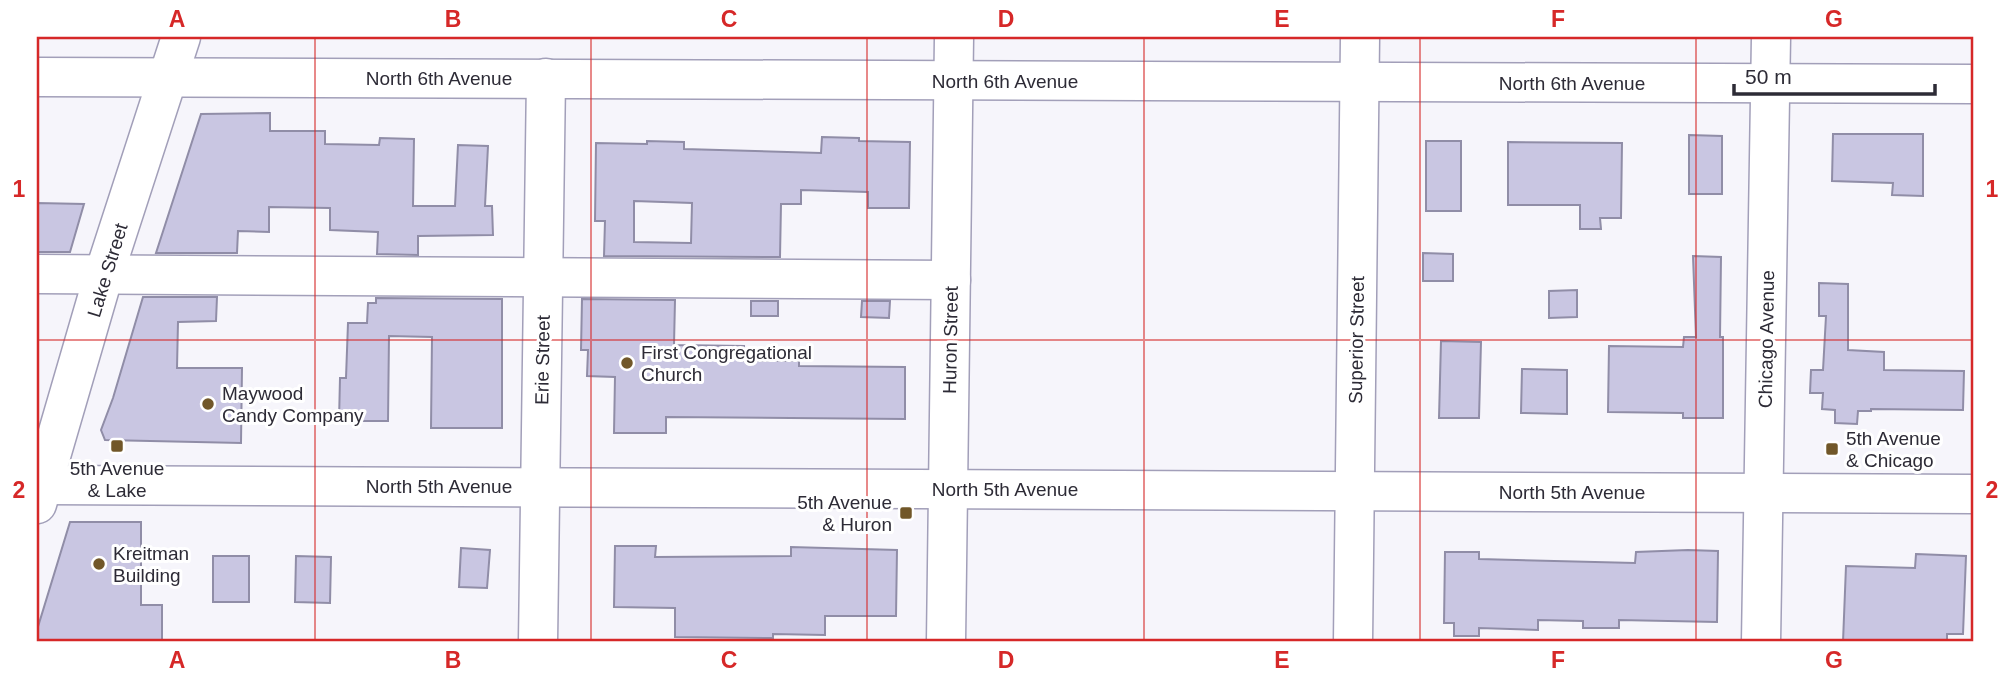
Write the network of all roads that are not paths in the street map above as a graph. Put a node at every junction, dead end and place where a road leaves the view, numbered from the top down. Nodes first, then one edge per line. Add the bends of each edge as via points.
1 (181, 37) edge
2 (954, 37) edge
3 (1360, 37) edge
4 (1771, 37) edge
5 (168, 76) junction
6 (37, 77) edge
7 (546, 78) junction
8 (953, 81) junction
9 (1360, 82) junction
10 (1770, 84) junction
11 (1974, 84) edge
12 (37, 274) edge
13 (104, 274) junction
14 (543, 277) junction
15 (951, 280) junction
16 (540, 487) junction
17 (948, 489) junction
18 (39, 491) edge
19 (1355, 491) junction
20 (1763, 493) junction
21 (1974, 494) edge
22 (538, 642) edge
23 (946, 642) edge
24 (1353, 642) edge
25 (1761, 642) edge

1 - 5 street, Lake Street
2 - 8 street, Huron Street
3 - 9 street, Superior Street
4 - 10 street, Chicago Avenue
5 - 6 street, North 6th Avenue
5 - 7 street, North 6th Avenue
5 - 13 street, Lake Street
7 - 8 street, North 6th Avenue
7 - 14 street, Erie Street
8 - 9 street, North 6th Avenue
8 - 15 street, Huron Street
9 - 10 street, North 6th Avenue
9 - 19 street, Superior Street
10 - 11 street, North 6th Avenue
10 - 20 street, Chicago Avenue
12 - 13 street
13 - 14 street
13 - 18 street, Lake Street
14 - 15 street
14 - 16 street, Erie Street
15 - 17 street, Huron Street
16 - 17 street, North 5th Avenue
16 - 18 street, North 5th Avenue
16 - 22 street, Erie Street
17 - 19 street, North 5th Avenue
17 - 23 street, Huron Street
19 - 20 street, North 5th Avenue
19 - 24 street, Superior Street
20 - 21 street, North 5th Avenue
20 - 25 street, Chicago Avenue

